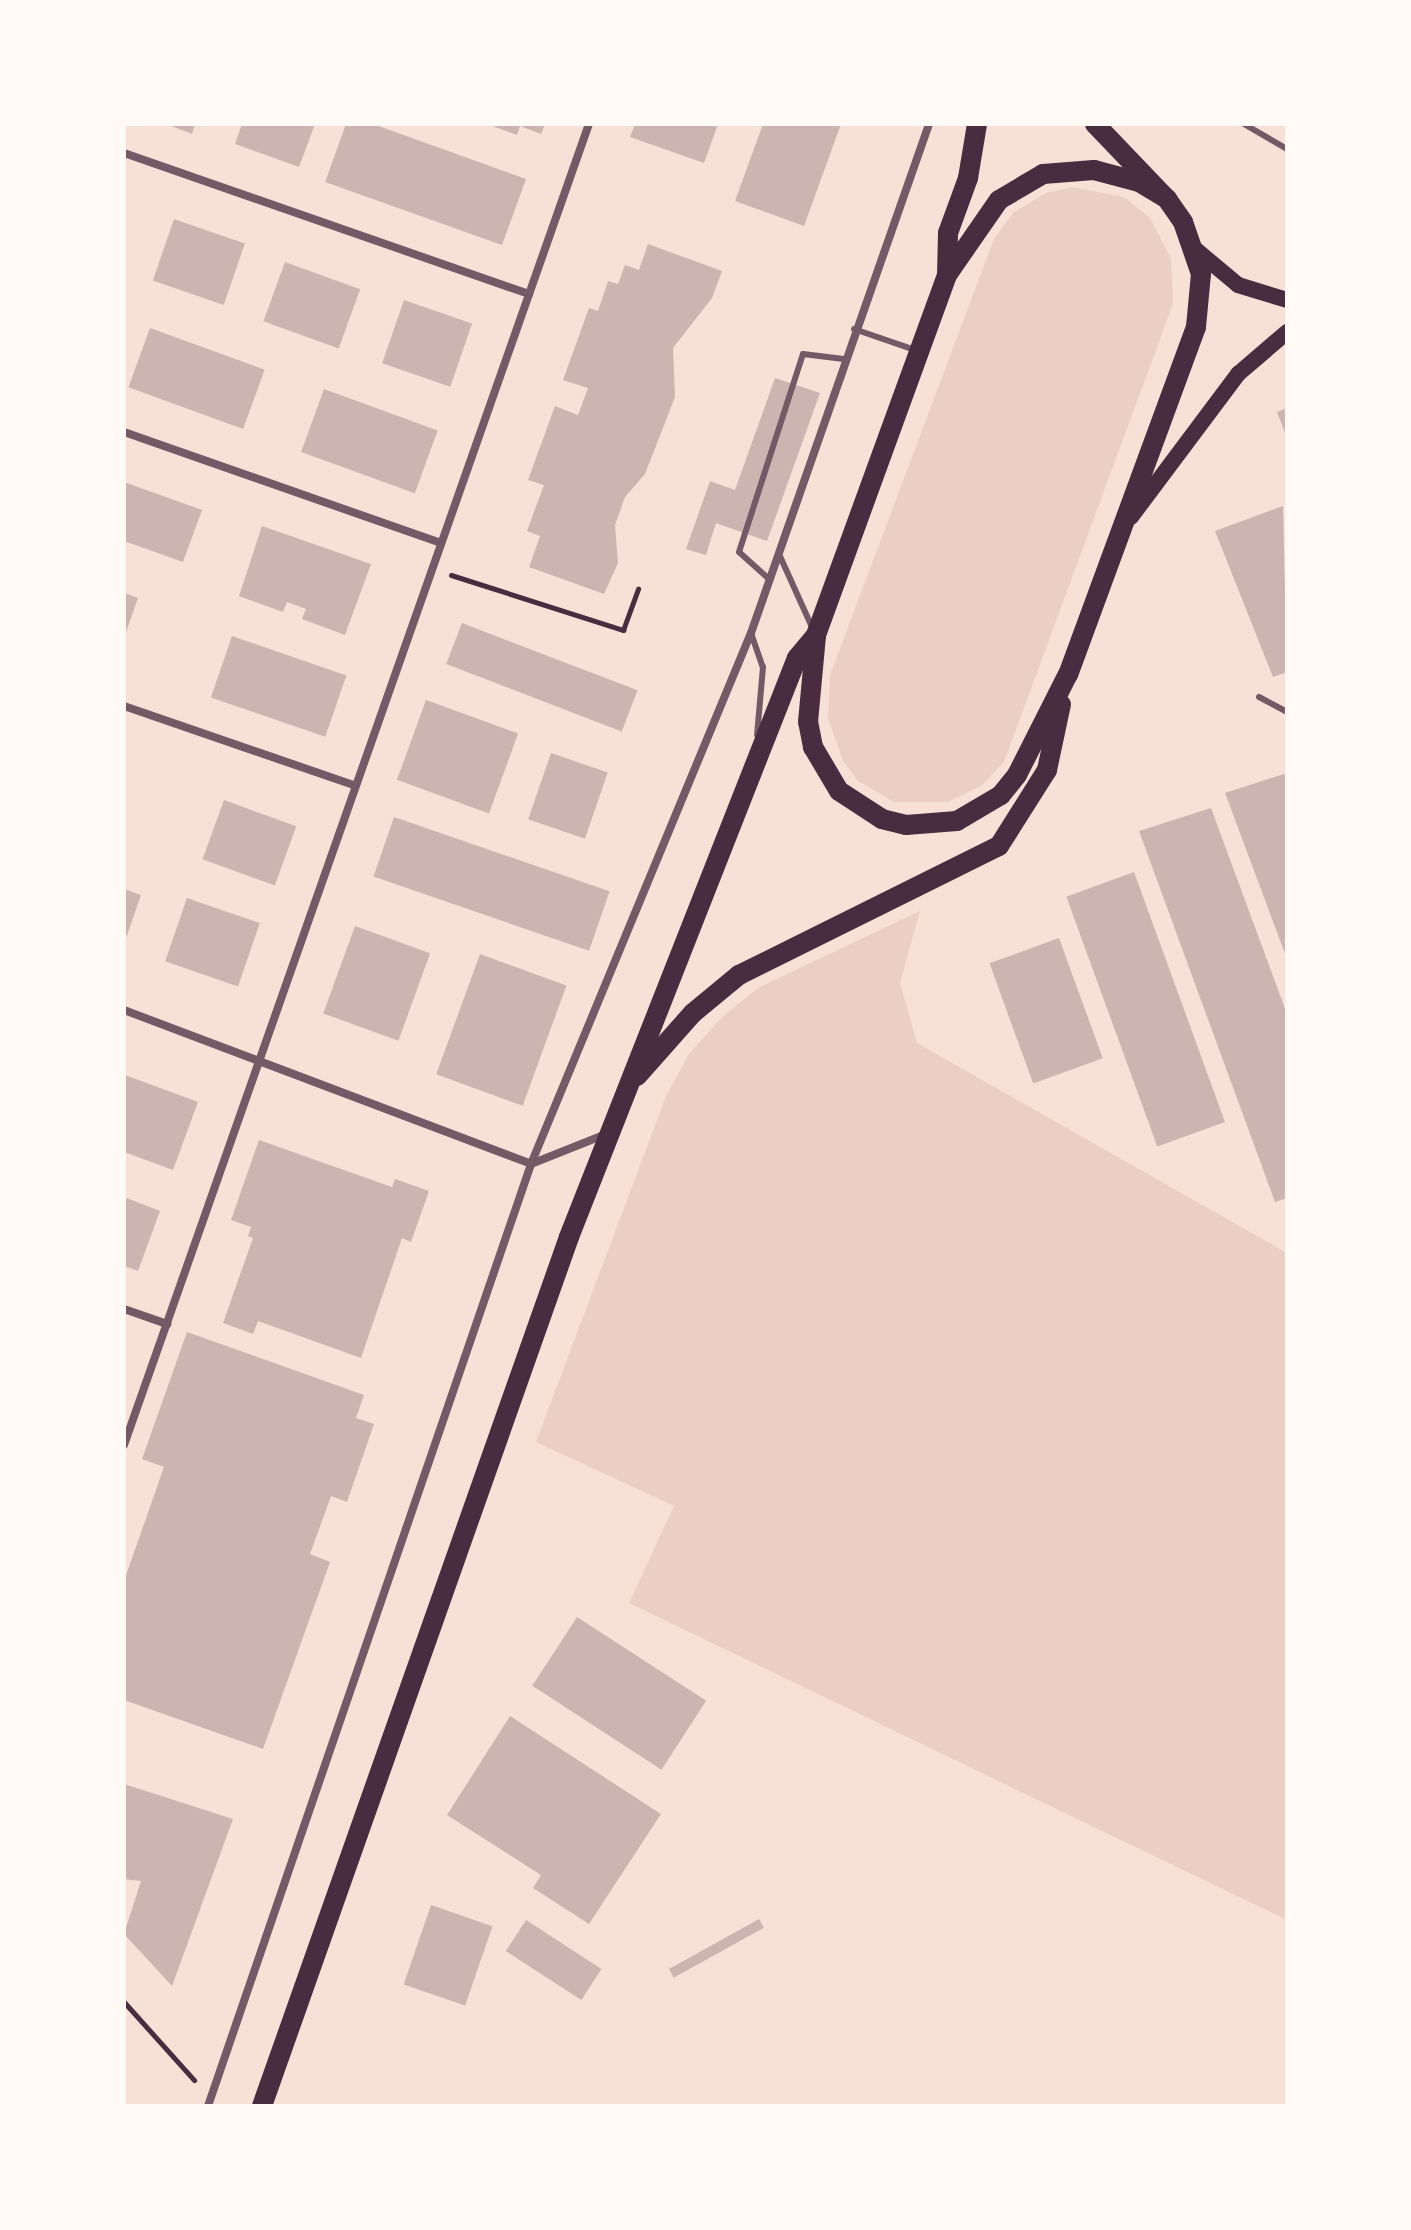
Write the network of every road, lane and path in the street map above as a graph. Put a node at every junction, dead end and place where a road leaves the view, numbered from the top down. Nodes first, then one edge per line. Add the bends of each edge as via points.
1 (589, 124) edge
2 (929, 124) edge
3 (977, 124) edge
4 (1095, 124) edge
5 (1244, 124) edge
6 (1287, 149) edge
7 (124, 153) edge
8 (1167, 199) junction
9 (1195, 249) junction
10 (947, 275) junction
11 (529, 294) junction
12 (1287, 300) edge
13 (854, 329) junction
14 (1287, 332) edge
15 (918, 351) junction
16 (844, 359) junction
17 (124, 432) edge
18 (1128, 521) junction
19 (441, 543) junction
20 (779, 554) junction
21 (432, 569) junction
22 (769, 579) junction
23 (638, 589) dead end
24 (751, 633) junction
25 (816, 635) junction
26 (1068, 674) junction
27 (1259, 697) dead end
28 (124, 706) edge
29 (1287, 712) edge
30 (756, 761) junction
31 (356, 786) junction
32 (124, 1010) edge
33 (259, 1061) junction
34 (629, 1085) junction
35 (609, 1133) junction
36 (531, 1164) junction
37 (124, 1309) edge
38 (167, 1324) junction
39 (124, 1445) edge
40 (124, 2002) edge
41 (209, 2102) edge
42 (262, 2106) edge

1 - 11 street
2 - 13 street
3 - 10 main road via 968,178 948,233
4 - 8 main road
5 - 6 lane
7 - 11 street
8 - 9 main road
8 - 10 main road via 1139,182 1094,170 1043,174 999,200
9 - 12 main road via 1238,285
9 - 18 main road via 1201,274 1196,327
10 - 15 main road
11 - 19 street
13 - 15 lane
13 - 16 street
14 - 18 main road via 1238,374
15 - 25 main road
16 - 20 street
16 - 22 lane via 803,354 739,552
17 - 19 street
18 - 26 main road
19 - 21 street
20 - 22 street
20 - 25 lane
21 - 23 path via 623,630
21 - 31 street
22 - 24 street
24 - 30 lane via 763,667
24 - 36 street
25 - 26 main road via 808,722 824,770 859,807 906,825 957,821 1001,795 1017,775
25 - 30 main road via 797,658
26 - 34 main road via 1047,770 999,846 739,975 693,1013
27 - 29 lane
28 - 31 street
30 - 34 main road
31 - 33 street
32 - 33 street
33 - 36 street
33 - 38 street
34 - 35 main road
35 - 36 street
35 - 42 main road via 401,1704
36 - 41 street
37 - 38 street
38 - 39 street
40 - 41 path

